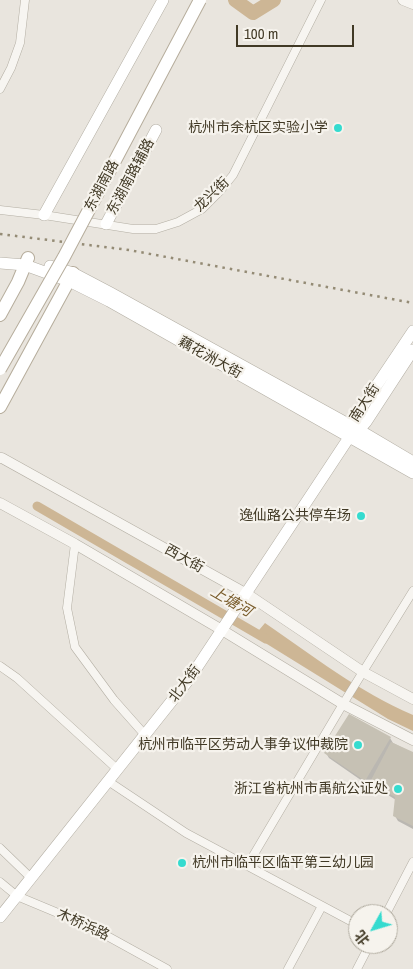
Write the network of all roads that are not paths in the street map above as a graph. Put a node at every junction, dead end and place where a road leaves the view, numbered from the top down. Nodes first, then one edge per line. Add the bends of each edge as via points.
1 (25, 0) edge
2 (163, 0) edge
3 (190, 0) edge
4 (200, 0) edge
5 (321, 0) edge
6 (403, 0) edge
7 (413, 4) edge
8 (0, 89) edge
9 (156, 130) dead end
10 (0, 210) edge
11 (44, 215) junction
12 (106, 224) junction
13 (0, 256) edge
14 (26, 262) junction
15 (0, 263) edge
16 (71, 277) junction
17 (0, 315) edge
18 (413, 331) edge
19 (413, 350) edge
20 (0, 354) edge
21 (0, 369) edge
22 (0, 407) edge
23 (353, 430) junction
24 (1, 458) edge
25 (413, 462) edge
26 (413, 473) edge
27 (0, 503) edge
28 (75, 544) junction
29 (413, 591) edge
30 (247, 594) junction
31 (222, 630) junction
32 (0, 666) edge
33 (364, 672) junction
34 (413, 699) edge
35 (343, 704) junction
36 (145, 735) junction
37 (413, 740) edge
38 (117, 769) junction
39 (108, 781) junction
40 (0, 848) edge
41 (413, 862) edge
42 (247, 866) junction
43 (31, 878) junction
44 (0, 882) edge
45 (17, 896) junction
46 (391, 904) edge
47 (322, 906) junction
48 (0, 917) edge
49 (348, 920) edge
50 (365, 954) edge
51 (167, 969) edge
52 (288, 969) edge
53 (357, 969) edge

1 - 8 street via 20,43
2 - 11 main road
3 - 20 main road, 东湖南路 via 70,232
4 - 21 main road, 东湖南路, bridge via 64,257
5 - 12 street, 龙兴街 via 233,175 220,191 202,208 178,222 156,229
6 - 7 street
9 - 12 main road, 东湖南路辅路
10 - 11 street, 龙兴街
11 - 12 street, 龙兴街
13 - 14 main road, 藕花洲大街
14 - 15 main road, 藕花洲大街
14 - 16 main road, 藕花洲大街
14 - 17 main road
16 - 22 main road
16 - 23 main road, 藕花洲大街 via 109,301
18 - 23 main road, 南大街
19 - 23 main road, 南大街 via 366,422
23 - 25 main road, 藕花洲大街
23 - 26 main road, 藕花洲大街
23 - 30 main road, 北大街
24 - 30 street, 西大街
27 - 28 street
28 - 31 street
28 - 36 street via 67,608 75,648
29 - 33 street
30 - 31 main road, 北大街
30 - 33 street, 西大街
31 - 35 street
31 - 36 main road, 北大街 via 190,678
32 - 38 street via 18,678
33 - 34 street, 西大街
33 - 35 street
35 - 37 street
35 - 42 street
36 - 38 main road, 北大街
38 - 39 main road, 北大街
39 - 42 street via 186,833
39 - 43 main road, 北大街
40 - 43 street
41 - 46 street
42 - 47 street
43 - 45 main road, 北大街
44 - 45 street, 木桥浜路
45 - 48 main road, 北大街
45 - 51 street, 木桥浜路 via 89,926
47 - 49 street
47 - 52 street
50 - 53 street

